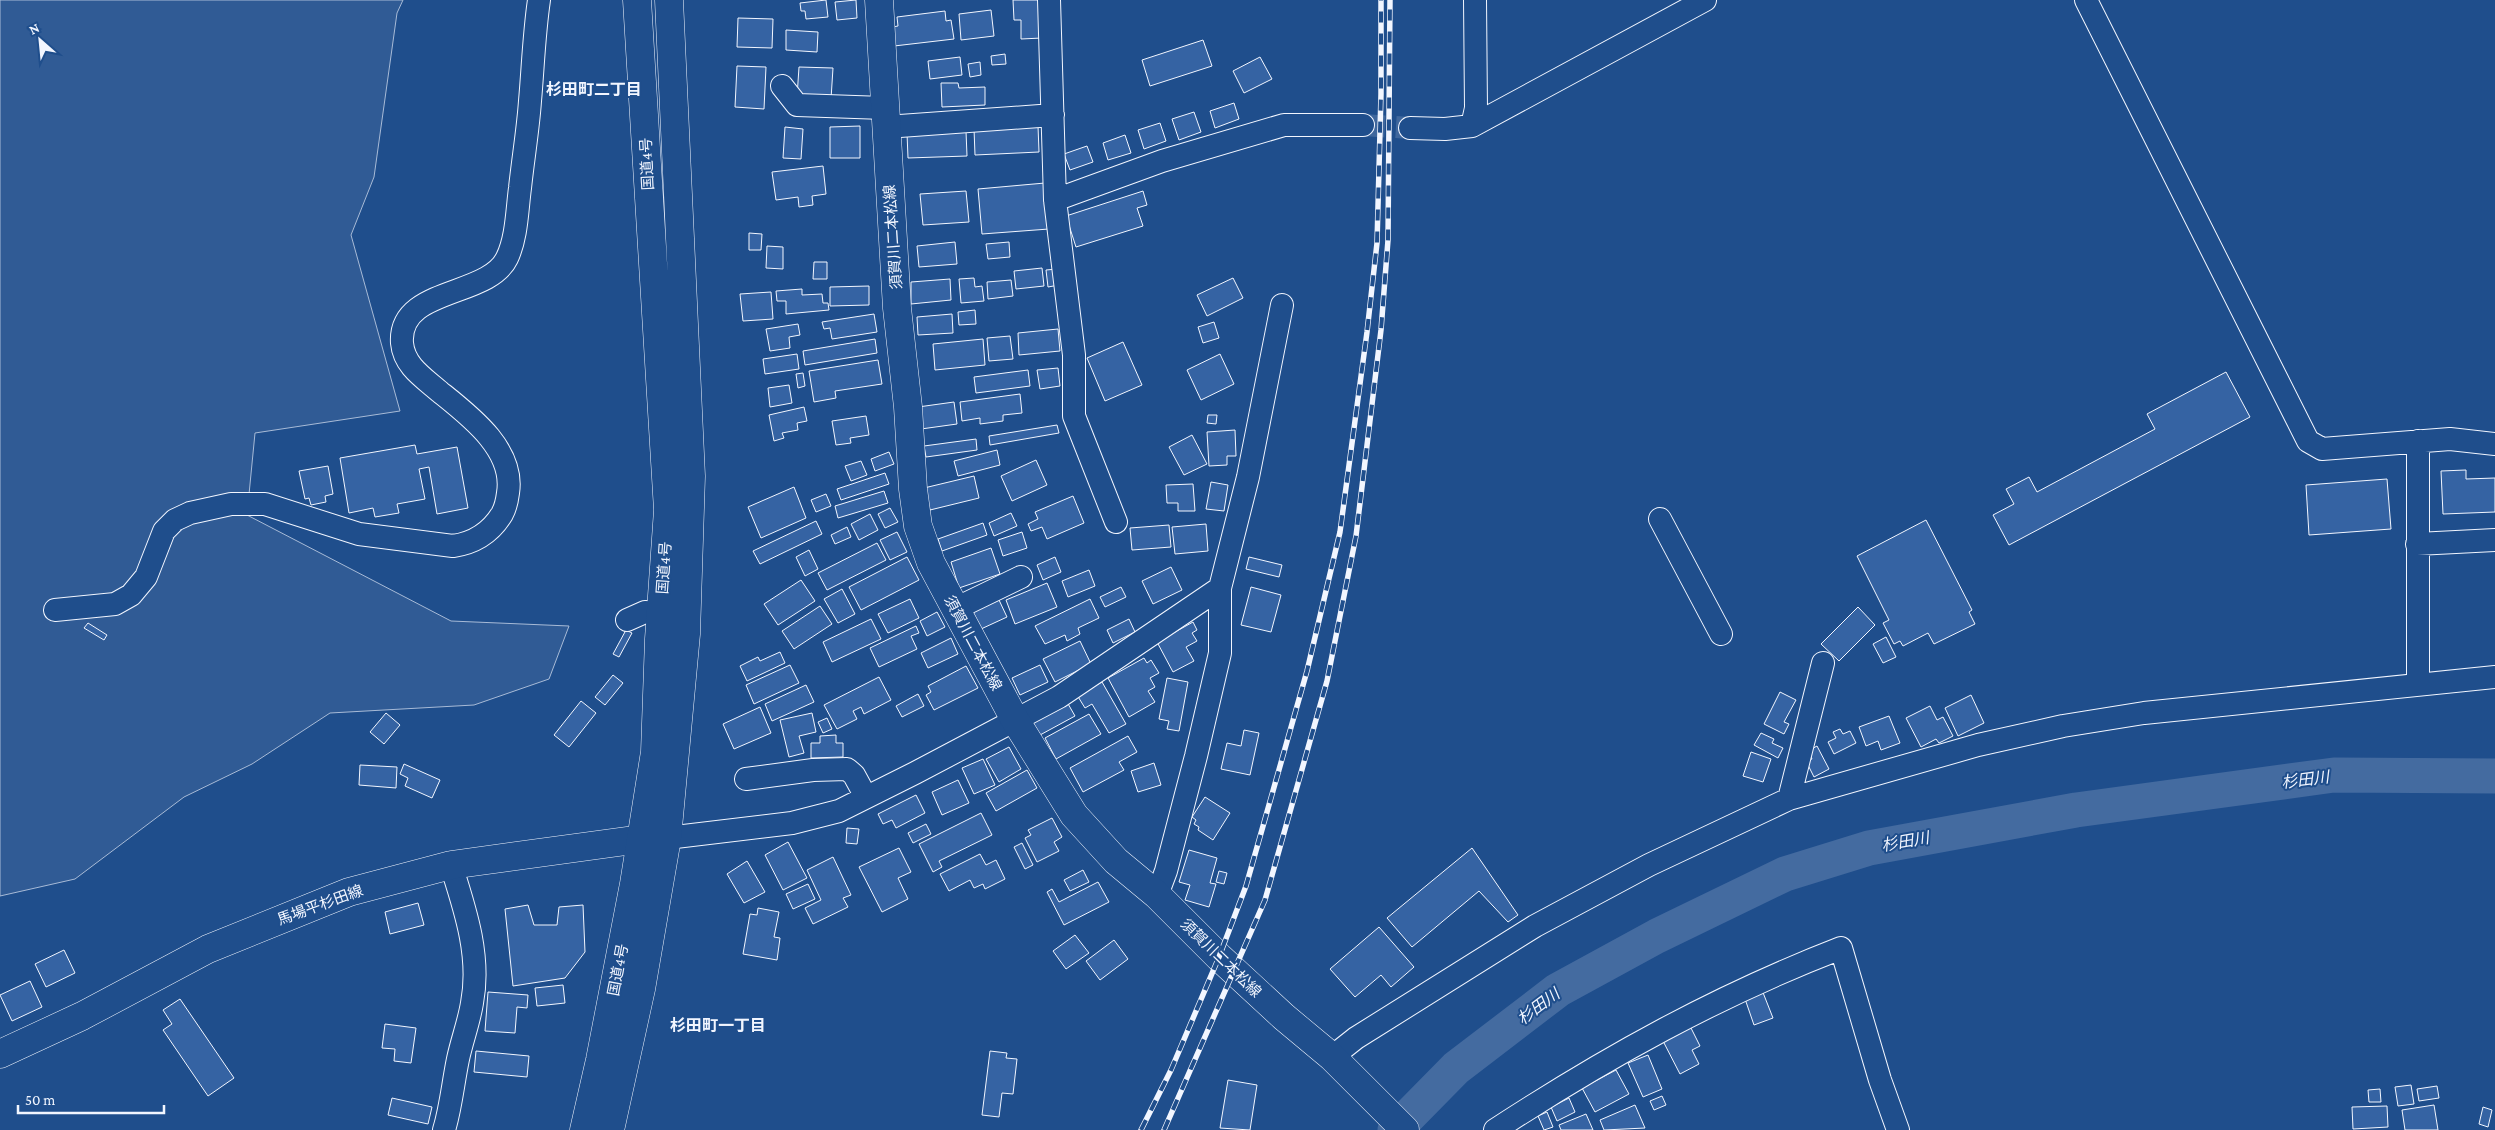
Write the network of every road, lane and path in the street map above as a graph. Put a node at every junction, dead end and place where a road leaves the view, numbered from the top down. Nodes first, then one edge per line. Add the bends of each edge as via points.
1 (539, 0) edge
2 (637, 0) edge
3 (669, 0) edge
4 (879, 0) edge
5 (1048, 0) edge
6 (1475, 0) edge
7 (1705, 0) edge
8 (2086, 0) edge
9 (782, 86) dead end
10 (1053, 116) junction
11 (885, 117) junction
12 (1364, 125) tunnel mouth
13 (1472, 126) junction
14 (1410, 128) tunnel mouth
15 (1056, 200) junction
16 (1282, 305) dead end
17 (2418, 441) junction
18 (2495, 444) edge
19 (1660, 519) dead end
20 (1116, 522) dead end
21 (2495, 540) edge
22 (2417, 544) junction
23 (1021, 577) dead end
24 (1220, 588) junction
25 (955, 609) junction
26 (55, 610) dead end
27 (660, 613) junction
28 (627, 620) dead end
29 (1721, 634) dead end
30 (1823, 663) dead end
31 (2495, 676) edge
32 (2418, 684) junction
33 (1015, 720) junction
34 (746, 779) dead end
35 (866, 797) junction
36 (1790, 799) junction
37 (654, 839) junction
38 (451, 864) junction
39 (1157, 895) junction
40 (0, 1054) edge
41 (1336, 1061) junction
42 (444, 1130) edge
43 (584, 1130) edge
44 (610, 1130) edge
45 (1405, 1130) edge
46 (1495, 1130) edge
47 (1898, 1130) edge

1 - 26 street via 525,147 514,233 507,258 491,277 420,307 406,323 402,335 405,354 417,373 497,446 508,466 510,484 506,508 498,521 482,536 453,546 359,534 264,504 231,504 190,513 175,520 164,531 146,577 130,596 115,604
2 - 27 main road, 国道4号 via 668,510
3 - 37 main road, 国道4号 via 691,476 686,634
4 - 11 main road, 須賀川二本松線
5 - 10 street
6 - 13 street via 1476,108
7 - 13 street
8 - 17 street via 2308,441 2322,449
9 - 11 street via 797,105
10 - 11 street
10 - 15 street
11 - 25 main road, 須賀川二本松線 via 897,308 914,498 918,526 931,563
12 - 15 street via 1284,125 1162,161
13 - 14 street
15 - 20 street via 1074,355 1074,416
16 - 24 street via 1248,477
17 - 18 street via 2450,439
17 - 22 street
19 - 29 street
21 - 22 street
22 - 32 street via 2420,578
23 - 25 street
24 - 33 street via 1059,697
24 - 39 street via 1220,653 1166,872
25 - 33 main road, 須賀川二本松線
27 - 28 street via 645,612
27 - 37 main road, 国道4号
30 - 36 street
31 - 32 street
32 - 36 street via 2144,713 2063,726 1978,745
33 - 35 street
33 - 39 main road, 須賀川二本松線 via 1074,815 1116,861
34 - 35 street via 847,769
35 - 37 street via 839,810 792,823
36 - 41 street via 1649,865 1535,926 1356,1038
37 - 38 main road, 馬場平杉田線
37 - 43 main road, 国道4号
37 - 44 main road, 国道4号 via 641,988
38 - 40 main road, 馬場平杉田線 via 349,892 295,912 208,949 82,1016
38 - 42 street via 470,925 473,1002
39 - 41 main road, 須賀川二本松線 via 1235,972
41 - 45 main road, 須賀川二本松線
46 - 47 street via 1578,1076 1707,1005 1842,948

